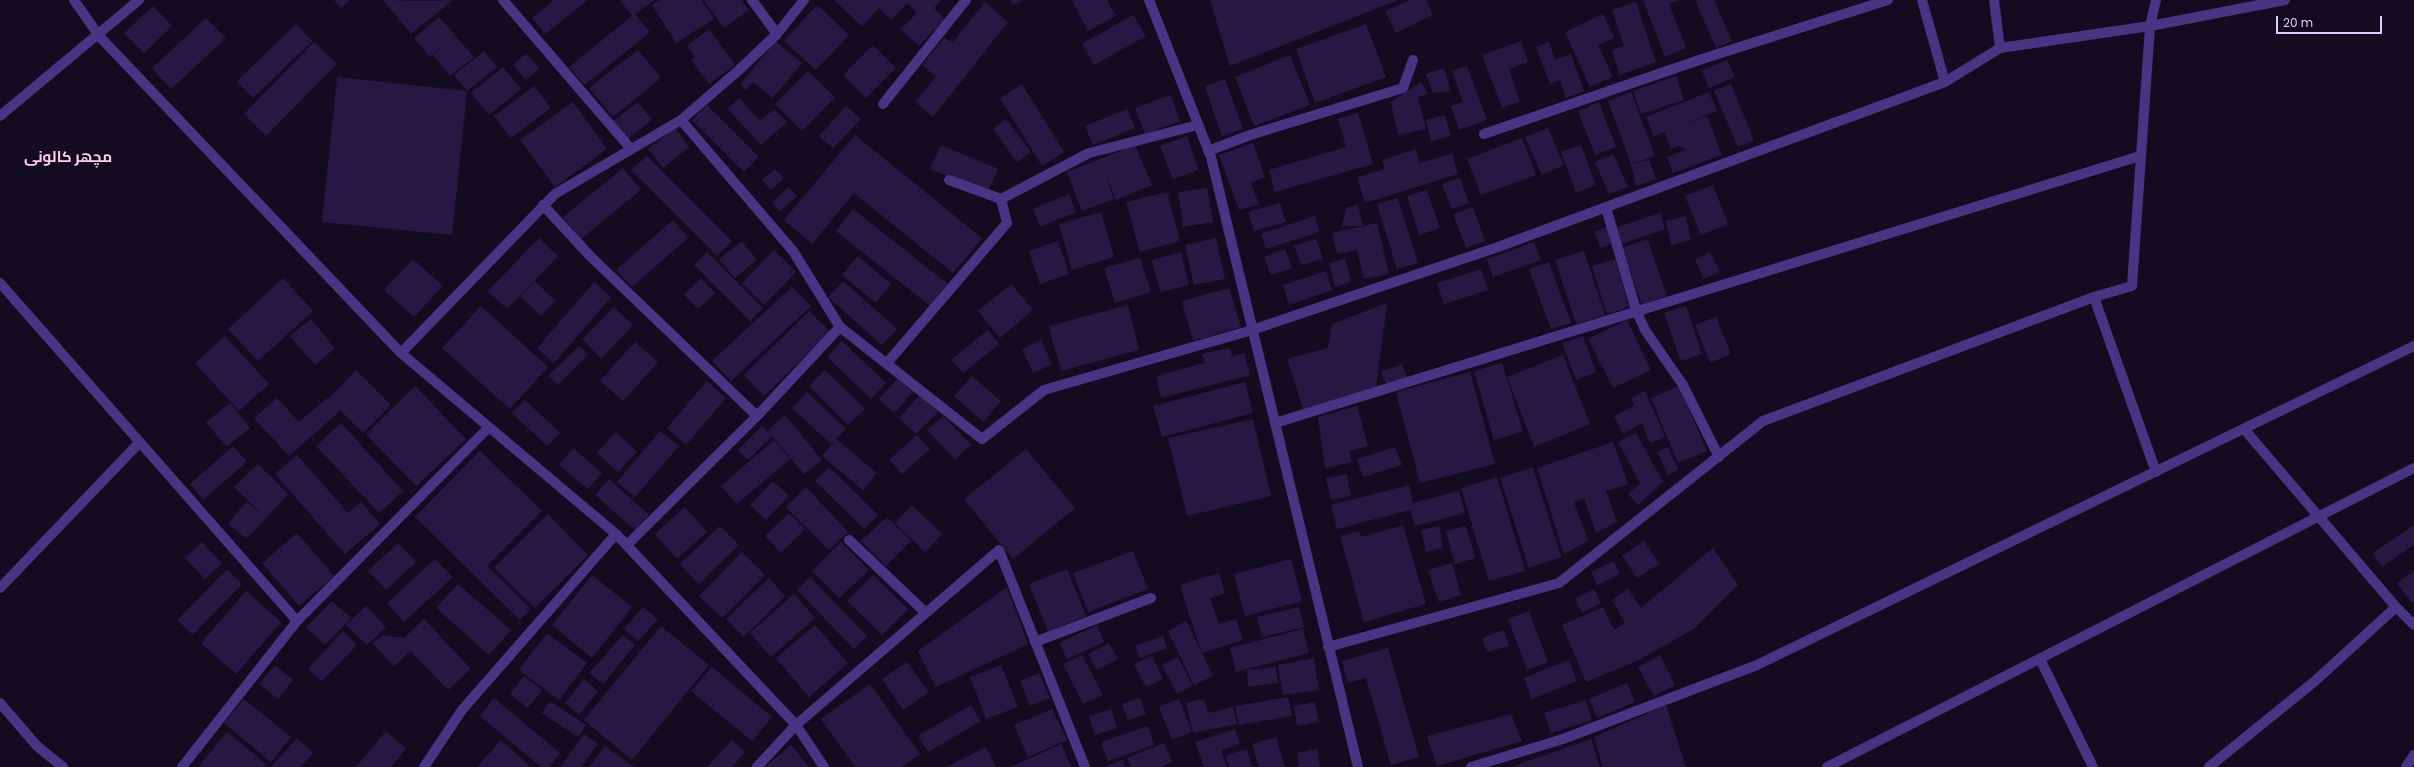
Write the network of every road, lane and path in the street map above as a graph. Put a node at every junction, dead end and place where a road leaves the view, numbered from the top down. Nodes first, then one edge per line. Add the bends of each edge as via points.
1 (74, 0) edge
2 (139, 0) edge
3 (503, 0) edge
4 (752, 0) edge
5 (804, 0) edge
6 (966, 0) edge
7 (1149, 0) edge
8 (1888, 0) edge
9 (1922, 0) edge
10 (1994, 0) edge
11 (2156, 0) edge
12 (2285, 0) edge
13 (2150, 26) junction
14 (776, 34) junction
15 (98, 36) junction
16 (2000, 48) junction
17 (1413, 60) dead end
18 (1945, 82) junction
19 (883, 104) dead end
20 (0, 116) edge
21 (681, 120) junction
22 (1198, 125) junction
23 (1484, 134) dead end
24 (631, 149) junction
25 (1208, 150) junction
26 (2140, 156) junction
27 (949, 180) dead end
28 (1001, 199) junction
29 (543, 205) junction
30 (1606, 208) junction
31 (0, 284) edge
32 (2094, 297) junction
33 (1636, 310) junction
34 (840, 327) junction
35 (1252, 330) junction
36 (2414, 346) edge
37 (401, 353) junction
38 (887, 363) junction
39 (757, 416) junction
40 (1275, 423) junction
41 (489, 427) junction
42 (2244, 429) junction
43 (140, 442) junction
44 (1719, 457) junction
45 (2414, 468) edge
46 (2156, 472) junction
47 (2318, 517) junction
48 (616, 534) junction
49 (849, 540) dead end
50 (627, 545) junction
51 (0, 588) edge
52 (1151, 598) dead end
53 (2396, 607) junction
54 (926, 613) junction
55 (297, 621) junction
56 (2414, 625) edge
57 (1035, 642) junction
58 (1328, 647) junction
59 (2040, 659) junction
60 (0, 703) edge
61 (796, 725) junction
62 (2414, 755) edge
63 (63, 767) edge
64 (182, 767) edge
65 (424, 767) edge
66 (757, 767) edge
67 (824, 767) edge
68 (1085, 767) edge
69 (1358, 767) edge
70 (1471, 767) edge
71 (1827, 767) edge
72 (2093, 767) edge
73 (2209, 767) edge
74 (2406, 767) edge

1 - 15 street
2 - 15 street
3 - 24 street
4 - 14 street
5 - 14 street
6 - 19 street
7 - 22 street
8 - 23 street via 1702,59
9 - 18 street
10 - 16 street
11 - 13 street
12 - 13 street
13 - 16 street
13 - 26 street
14 - 21 street
15 - 20 street
15 - 37 street
16 - 18 street
17 - 25 street via 1403,88
18 - 30 street
21 - 24 street
21 - 34 street via 794,251
22 - 25 street
22 - 28 street via 1089,153
24 - 29 street via 555,194
25 - 35 street
26 - 32 street via 2132,286
26 - 33 street
27 - 28 street
28 - 38 street via 1007,223
29 - 37 street
29 - 39 street via 591,257
30 - 33 street
30 - 35 street via 1498,248
31 - 43 street
32 - 44 street via 1763,421
32 - 46 street
33 - 40 street
33 - 44 street via 1645,330 1683,385
34 - 38 street
34 - 39 street
35 - 38 street via 1044,390 982,439
35 - 40 street
36 - 42 street
37 - 41 street
39 - 50 street
40 - 58 street
41 - 48 street
41 - 55 street
42 - 46 street
42 - 47 street
43 - 51 street
43 - 55 street
44 - 58 street via 1559,583
45 - 47 street
46 - 70 street via 1757,665 1563,740
47 - 53 street
47 - 59 street
48 - 50 street
48 - 65 street via 462,710
49 - 54 street
50 - 61 street
52 - 57 street
53 - 56 street
53 - 73 street via 2314,681
54 - 57 street via 999,550
54 - 61 street
55 - 64 street
57 - 68 street
58 - 69 street
59 - 71 street
59 - 72 street
60 - 63 street via 37,746
61 - 66 street
61 - 67 street
62 - 74 street

